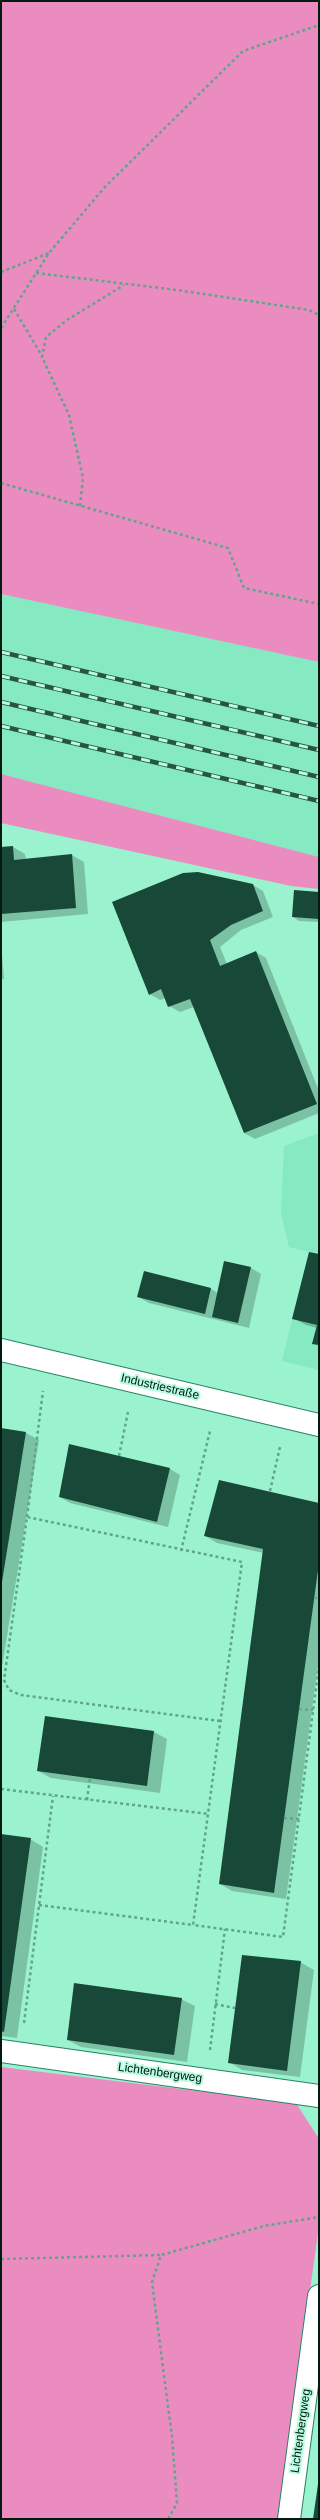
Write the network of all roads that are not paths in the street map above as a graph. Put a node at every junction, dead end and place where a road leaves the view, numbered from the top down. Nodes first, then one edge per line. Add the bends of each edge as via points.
1 (1, 1350) edge
2 (319, 1425) edge
3 (10, 2052) edge
4 (319, 2096) edge
5 (319, 2296) edge
6 (289, 2519) edge

1 - 2 street, Industriestraße
3 - 4 street, Lichtenbergweg
5 - 6 street, Lichtenbergweg

